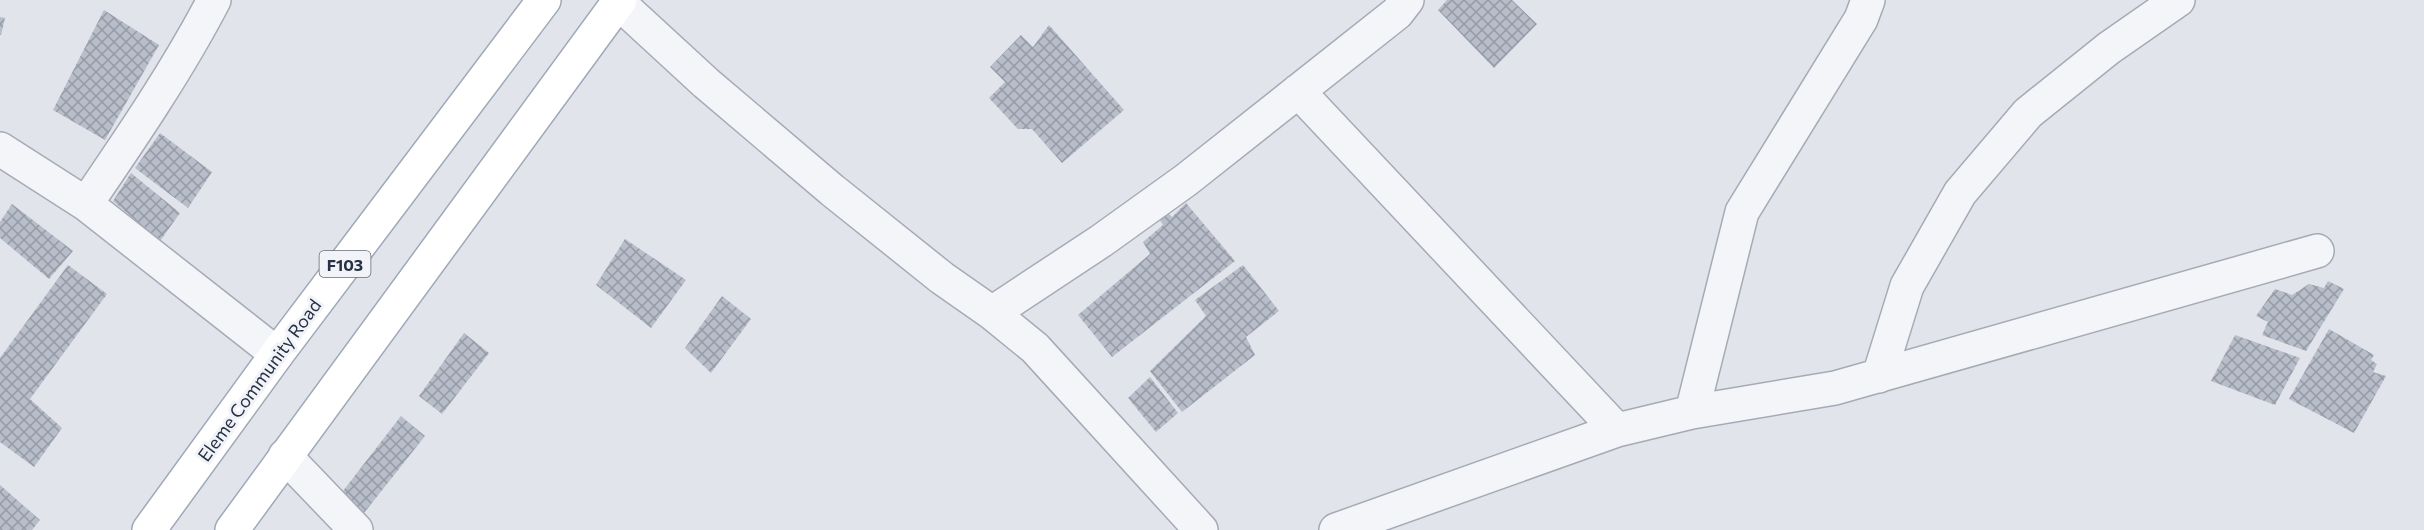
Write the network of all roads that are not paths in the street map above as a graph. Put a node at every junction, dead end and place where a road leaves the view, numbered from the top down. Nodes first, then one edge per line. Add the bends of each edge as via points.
1 (214, 0) edge
2 (544, 0) edge
3 (1407, 0) edge
4 (1868, 0) edge
5 (2178, 0) edge
6 (619, 1) edge
7 (1298, 91) junction
8 (0, 148) edge
9 (86, 204) junction
10 (2317, 251) dead end
11 (992, 313) junction
12 (277, 354) junction
13 (1879, 376) junction
14 (1692, 412) junction
15 (1617, 430) junction
16 (285, 456) junction
17 (149, 530) edge
18 (232, 530) edge
19 (356, 530) edge
20 (1201, 530) edge
21 (1336, 530) edge

1 - 9 street via 192,43
2 - 12 main road, Eleme Community Road / F103
3 - 7 street
4 - 14 street via 1861,19 1742,212
5 - 13 street via 2109,48 2028,114 1960,193 1907,286
6 - 11 street via 706,83 832,190
6 - 16 main road
7 - 11 street via 1186,180
7 - 15 street
8 - 9 street
9 - 12 street
10 - 13 street
11 - 20 street via 1035,348
12 - 17 main road, Eleme Community Road / F103
13 - 14 street via 1835,388
14 - 15 street
15 - 21 street
16 - 18 main road
16 - 19 street

